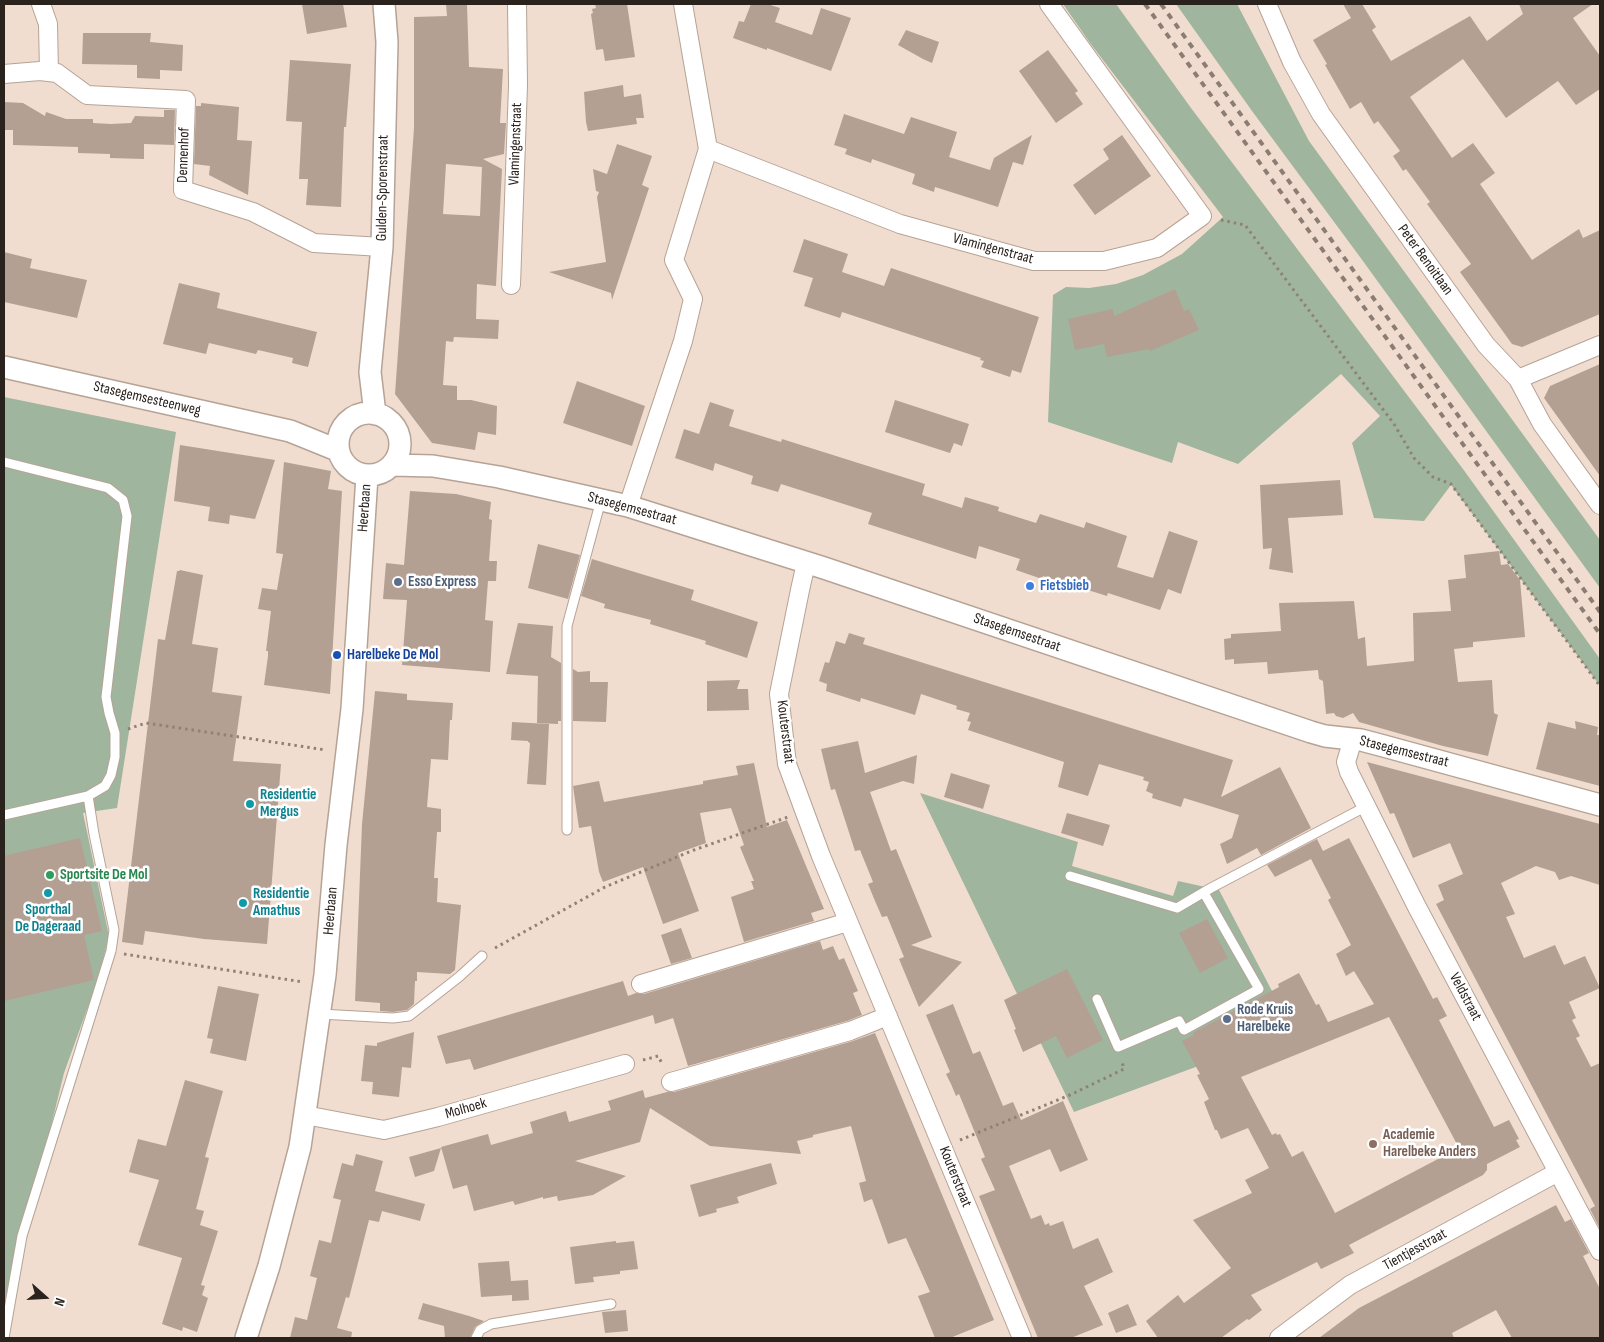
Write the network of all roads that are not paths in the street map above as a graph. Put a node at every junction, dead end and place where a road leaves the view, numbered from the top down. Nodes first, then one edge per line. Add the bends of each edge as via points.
1 (41, 4) edge
2 (384, 4) edge
3 (516, 4) edge
4 (683, 4) edge
5 (1049, 4) edge
6 (1267, 4) edge
7 (49, 72) junction
8 (4, 74) edge
9 (708, 149) junction
10 (382, 247) junction
11 (511, 285) dead end
12 (1600, 345) edge
13 (4, 367) edge
14 (1518, 379) junction
15 (365, 415) junction
16 (339, 441) junction
17 (396, 456) junction
18 (4, 462) edge
19 (367, 476) junction
20 (601, 500) junction
21 (1600, 505) edge
22 (628, 506) junction
23 (806, 563) junction
24 (1353, 739) junction
25 (88, 796) junction
26 (1600, 805) edge
27 (1367, 806) junction
28 (4, 815) edge
29 (567, 830) dead end
30 (1070, 876) dead end
31 (1204, 893) junction
32 (848, 922) junction
33 (482, 956) road end
34 (641, 984) dead end
35 (1097, 999) dead end
36 (320, 1014) junction
37 (888, 1016) junction
38 (625, 1064) road end
39 (671, 1082) road end
40 (305, 1115) junction
41 (1558, 1172) junction
42 (1600, 1251) edge
43 (611, 1304) dead end
44 (4, 1338) edge
45 (246, 1338) edge
46 (476, 1338) edge
47 (1022, 1338) edge
48 (1279, 1338) edge

1 - 7 street via 48,24
2 - 10 street, Gulden-Sporenstraat via 387,42
3 - 11 street, Vlamingenstraat via 518,85
4 - 9 street
5 - 9 street, Vlamingenstraat via 1202,216 1157,248 1104,261 1034,262 900,224
6 - 14 street, Peter Benoitlaan via 1292,62 1320,114 1486,345
7 - 8 street, Dennenhof
7 - 10 street, Dennenhof via 57,73 88,95 186,100 183,190 253,212 314,243
9 - 22 street via 674,260 693,299 683,341
10 - 15 street, Gulden-Sporenstraat
12 - 14 street
13 - 16 street, Stasegemsesteenweg
14 - 21 street, Peter Benoitlaan via 1542,424
15 - 16 street via 346,422
15 - 17 street via 388,419 396,428 400,439
16 - 19 street via 344,463 352,471
17 - 19 street via 386,470
17 - 20 street, Stasegemsestraat
18 - 25 lane via 108,488 123,500 127,516 106,697 116,732 115,757 105,786
19 - 36 street, Heerbaan via 352,709
20 - 22 street, Stasegemsestraat
20 - 29 lane via 567,626
22 - 23 street, Stasegemsestraat
23 - 24 street, Stasegemsestraat via 1311,732
23 - 32 street, Kouterstraat via 779,694 787,764
24 - 26 street, Stasegemsestraat
24 - 27 street, Veldstraat via 1346,762
25 - 28 lane
25 - 44 lane via 114,930 111,952 22,1236
27 - 31 lane
27 - 41 street, Veldstraat
30 - 31 lane via 1178,908
31 - 35 lane via 1259,989 1184,1030 1178,1021 1118,1046
32 - 34 street
32 - 37 street, Kouterstraat
33 - 36 lane via 409,1016
36 - 40 street, Heerbaan
37 - 39 street via 850,1031
37 - 47 street, Kouterstraat
38 - 40 street, Molhoek via 438,1118 384,1130
40 - 45 street, Heerbaan via 300,1147 269,1266
41 - 42 street, Veldstraat
41 - 48 street, Tientjesstraat via 1350,1285
43 - 46 lane via 492,1324 480,1330

